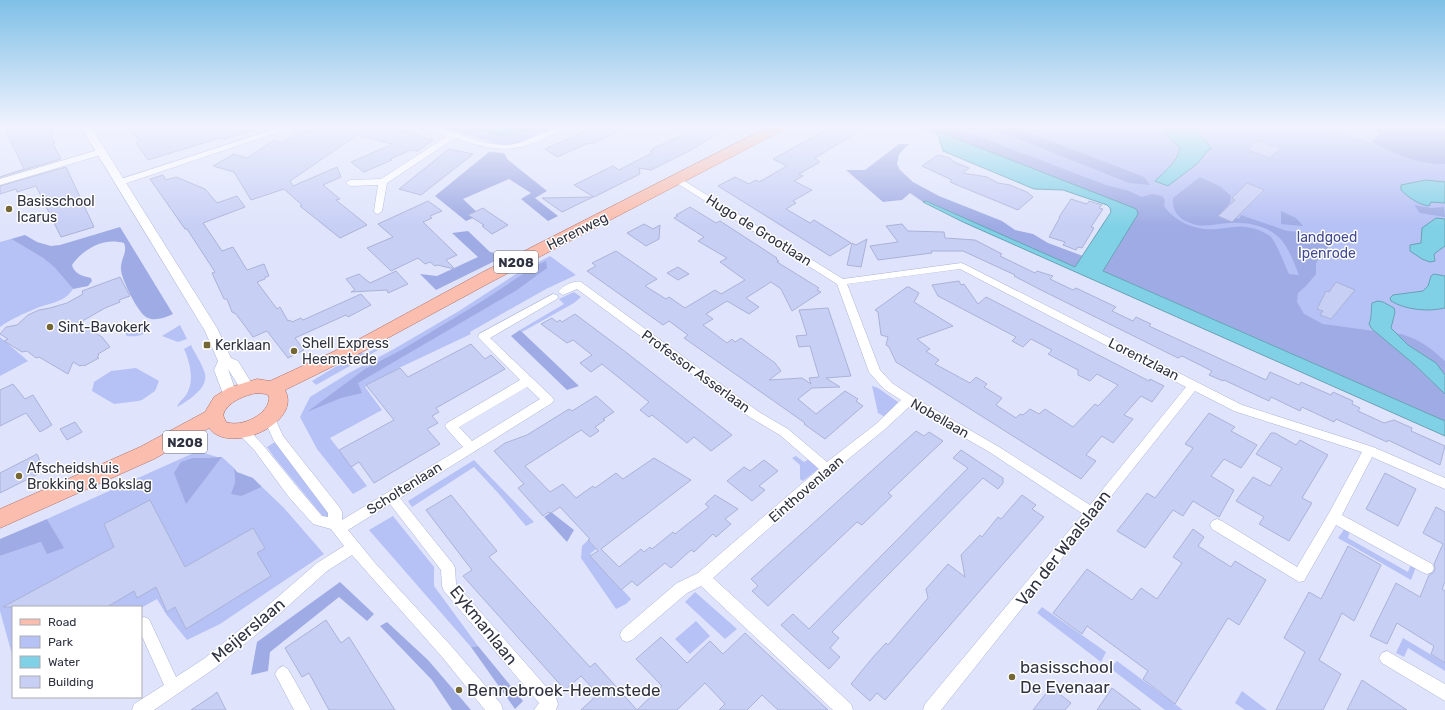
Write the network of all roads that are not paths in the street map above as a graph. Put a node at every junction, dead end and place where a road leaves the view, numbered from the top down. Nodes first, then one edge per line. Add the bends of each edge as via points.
1 (74, 160) edge
2 (106, 160) edge
3 (184, 160) edge
4 (416, 160) edge
5 (715, 160) edge
6 (678, 180) junction
7 (0, 182) edge
8 (121, 182) junction
9 (383, 182) junction
10 (350, 183) dead end
11 (378, 211) dead end
12 (841, 282) junction
13 (558, 295) joint
14 (225, 361) junction
15 (528, 381) junction
16 (1194, 385) junction
17 (247, 387) junction
18 (276, 394) junction
19 (230, 395) junction
20 (909, 400) junction
21 (270, 417) junction
22 (218, 422) junction
23 (242, 430) junction
24 (470, 448) junction
25 (1369, 450) junction
26 (827, 469) junction
27 (1445, 484) edge
28 (391, 496) junction
29 (1091, 512) junction
30 (1334, 517) junction
31 (0, 519) edge
32 (1217, 525) dead end
33 (336, 527) junction
34 (353, 547) junction
35 (1427, 568) dead end
36 (703, 578) junction
37 (144, 624) dead end
38 (627, 635) dead end
39 (1387, 658) dead end
40 (283, 674) dead end
41 (173, 688) junction
42 (1445, 693) edge
43 (140, 710) edge
44 (303, 710) edge
45 (495, 710) edge
46 (542, 710) edge
47 (845, 710) edge
48 (931, 710) edge

1 - 7 street
2 - 8 street
3 - 8 street
4 - 9 street
5 - 6 main road, Herenweg / N208
6 - 12 street, Hugo de Grootlaan
6 - 18 main road, Herenweg / N208 via 493,274 356,348 321,374
8 - 14 street via 212,330
9 - 10 street
9 - 11 street
12 - 16 street, Lorentzlaan via 961,266
12 - 20 street, Nobellaan via 875,372 888,386
13 - 15 street, Scholtenlaan via 483,337
13 - 26 street, Professor Asserlaan via 577,284 755,415 767,420 802,446
14 - 17 street via 233,365
14 - 19 street via 221,370
15 - 24 street via 452,426
15 - 24 street, Scholtenlaan via 548,400
16 - 25 street, Lorentzlaan via 1238,408
16 - 29 street, Van der Waalslaan
17 - 18 main road, N208 via 256,386
17 - 19 main road, N208
18 - 21 main road via 275,411
19 - 22 main road, N208 via 216,408
20 - 26 street, Einthovenlaan
20 - 29 street, Nobellaan via 995,450
21 - 23 main road, N208
21 - 33 street via 278,438 334,512
22 - 23 main road, N208 via 227,430
22 - 31 main road, N208
23 - 33 street via 318,520
24 - 28 street, Scholtenlaan
25 - 27 street, Lorentzlaan
25 - 30 street
26 - 36 street, Einthovenlaan
28 - 33 street, Scholtenlaan
28 - 46 street, Eykmanlaan via 448,568 449,586 550,704
29 - 48 street, Van der Waalslaan
30 - 32 street via 1299,576
30 - 35 street
33 - 34 street
34 - 41 street, Meijerslaan via 322,567 210,663
34 - 45 street via 448,653
36 - 38 street, Einthovenlaan via 682,588
36 - 47 street
37 - 41 street
39 - 42 street
40 - 44 street
41 - 43 street, Meijerslaan

